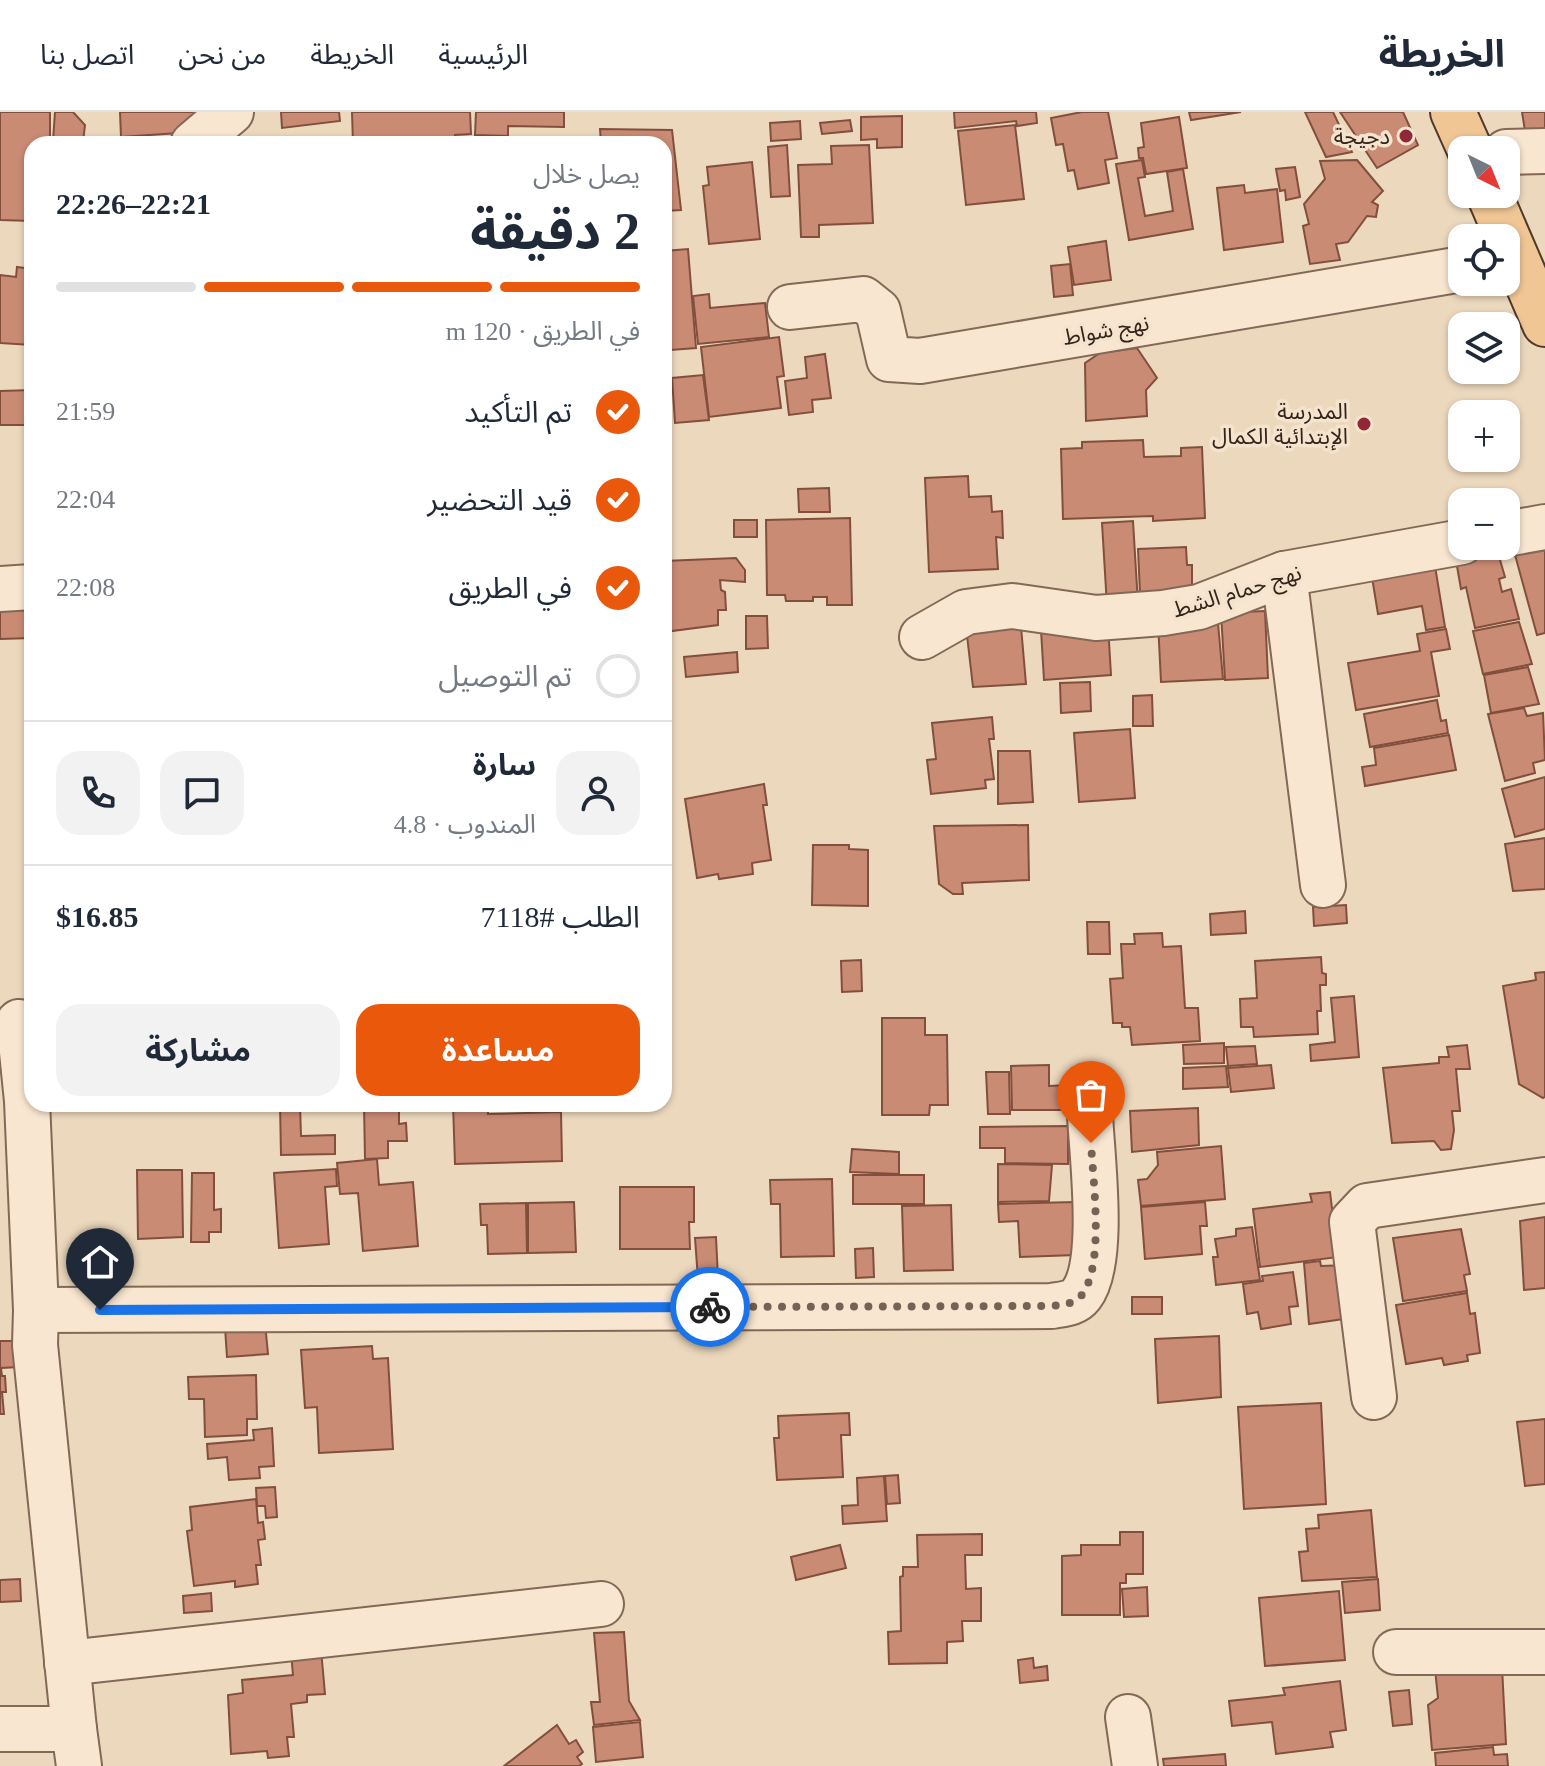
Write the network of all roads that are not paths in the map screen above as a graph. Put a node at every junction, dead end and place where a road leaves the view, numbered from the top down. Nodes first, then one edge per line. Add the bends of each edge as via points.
1 (231, 112) edge
2 (1453, 112) edge
3 (202, 136) edge
4 (1464, 136) edge
5 (1545, 151) edge
6 (1520, 152) edge
7 (1448, 271) edge
8 (1520, 278) edge
9 (790, 307) dead end
10 (1545, 324) edge
11 (1545, 527) edge
12 (1520, 531) edge
13 (1448, 545) edge
14 (1284, 574) junction
15 (24, 588) edge
16 (0, 589) edge
17 (922, 637) dead end
18 (1323, 885) dead end
19 (17, 1020) edge
20 (24, 1077) edge
21 (27, 1112) edge
22 (1090, 1115) dead end
23 (1545, 1180) edge
24 (24, 1334) edge
25 (1374, 1397) dead end
26 (601, 1604) dead end
27 (1396, 1652) dead end
28 (1545, 1652) edge
29 (67, 1663) junction
30 (1128, 1717) dead end
31 (0, 1729) edge
32 (77, 1748) edge
33 (1135, 1766) edge

1 - 3 street
2 - 4 main road
5 - 6 street
7 - 9 street, نهج شواط via 920,361 889,359 878,311 863,299
8 - 10 main road
11 - 12 street
13 - 14 street, نهج حمام الشط
14 - 17 street, نهج حمام الشط via 1199,607 1096,618 1012,606 966,612
14 - 18 street
15 - 16 street
19 - 20 street
21 - 24 street
22 - 24 street via 1096,1254 1089,1281 1072,1303
23 - 25 street via 1367,1206 1352,1222
24 - 29 street
26 - 29 street
27 - 28 street
29 - 32 street
30 - 33 street
31 - 32 street

